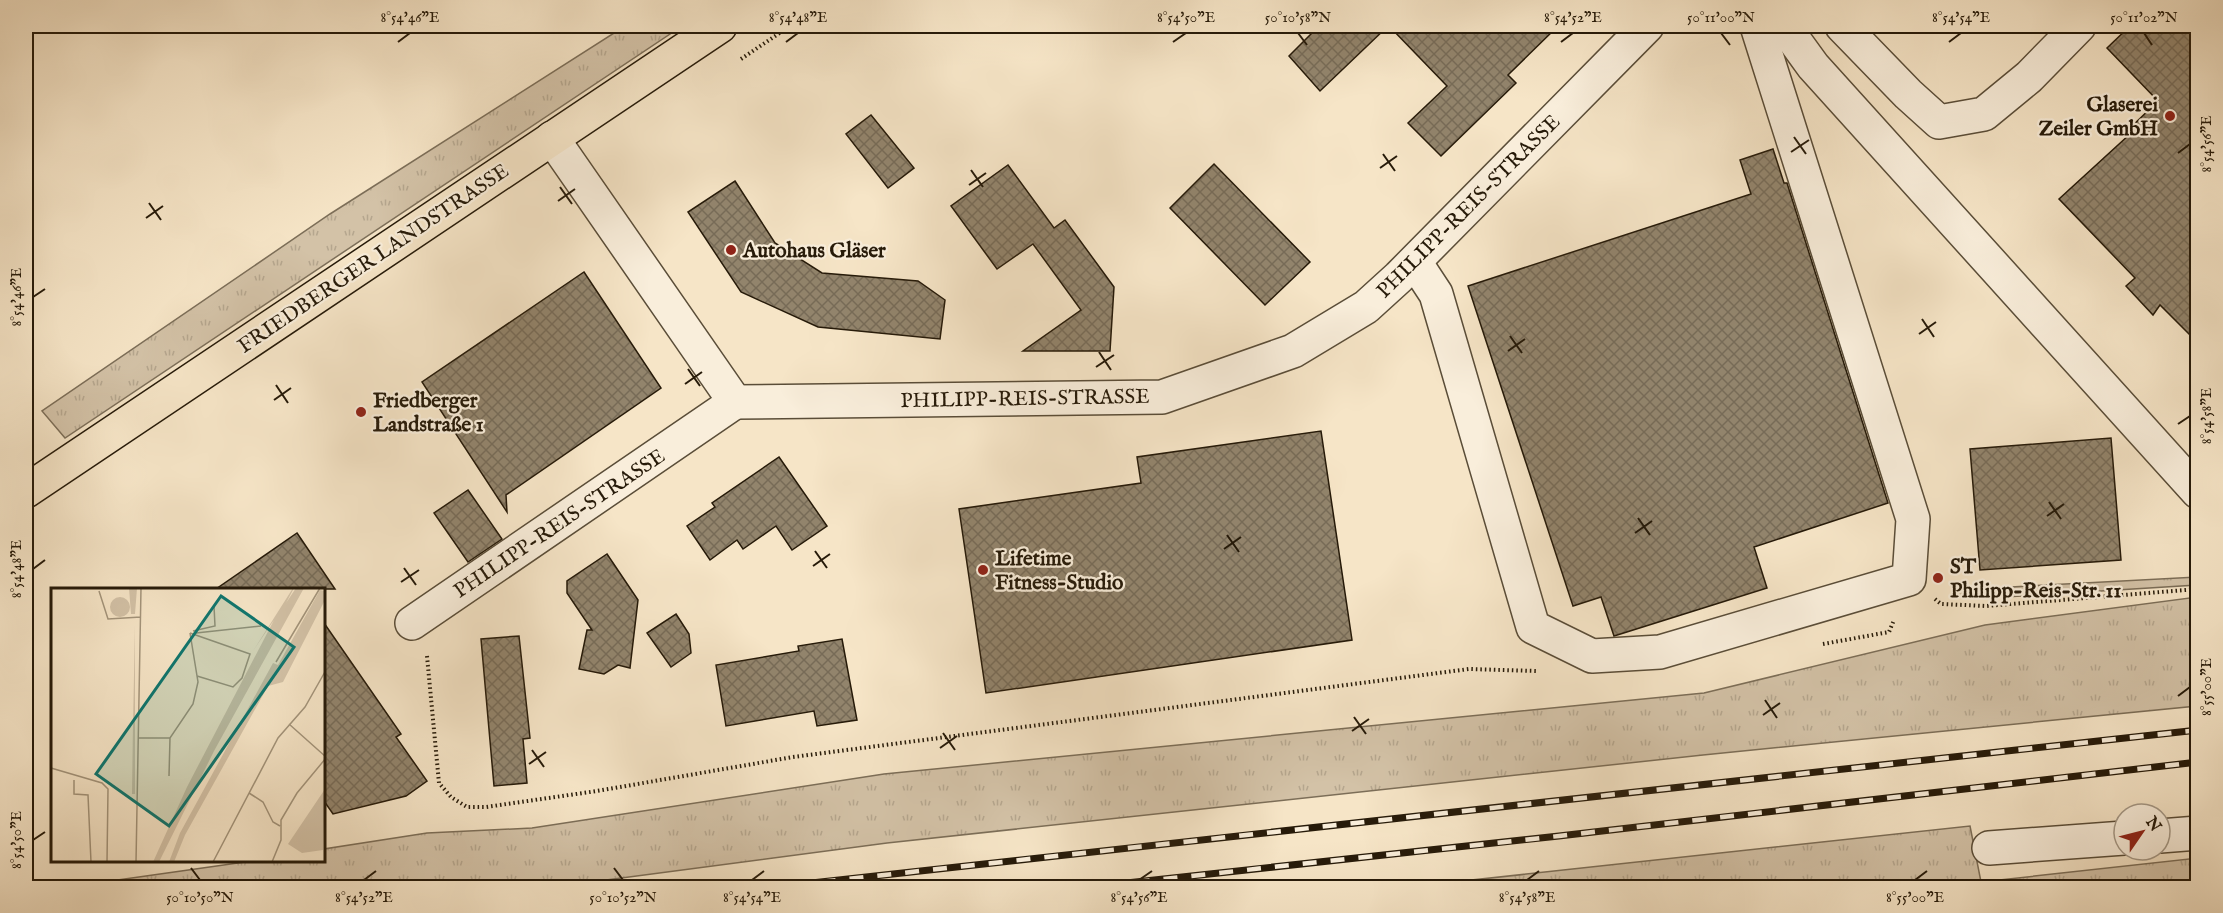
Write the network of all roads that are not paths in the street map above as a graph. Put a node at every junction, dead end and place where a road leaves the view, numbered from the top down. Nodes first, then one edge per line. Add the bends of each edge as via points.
1 (720, 26) edge
2 (1647, 26) edge
3 (1757, 26) edge
4 (1784, 26) edge
5 (1842, 26) edge
6 (2079, 26) edge
7 (552, 138) junction
8 (1415, 262) junction
9 (735, 402) junction
10 (26, 491) edge
11 (2198, 492) edge
12 (412, 623) road end
13 (2198, 833) edge
14 (2172, 835) edge
15 (2112, 839) edge
16 (1989, 848) dead end

1 - 7 main road, FRIEDBERGER LANDSTRASSE
2 - 8 street, PHILIPP-REIS-STRASSE
3 - 8 street via 1913,519 1909,579 1660,652 1592,656 1533,627 1436,294
4 - 11 street via 1813,66
5 - 6 street via 1939,122 1984,114 2029,77
7 - 9 street
7 - 10 main road, FRIEDBERGER LANDSTRASSE
8 - 9 street, PHILIPP-REIS-STRASSE via 1366,307 1293,351 1162,397
9 - 12 street, PHILIPP-REIS-STRASSE
13 - 14 street
15 - 16 street

